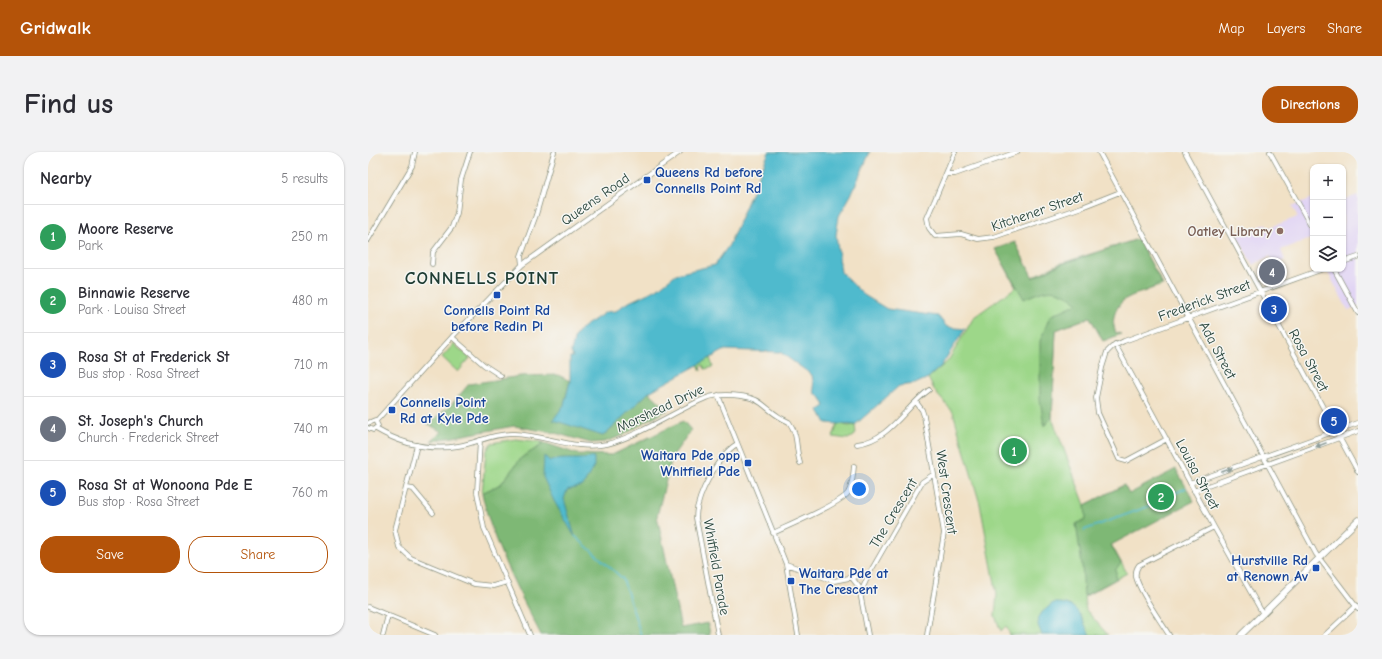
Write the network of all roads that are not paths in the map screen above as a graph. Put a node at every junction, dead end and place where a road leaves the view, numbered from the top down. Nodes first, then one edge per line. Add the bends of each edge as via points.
1 (415, 152) edge
2 (470, 152) edge
3 (554, 152) edge
4 (680, 152) edge
5 (955, 152) edge
6 (1017, 152) edge
7 (1099, 152) edge
8 (1185, 152) edge
9 (1270, 152) edge
10 (946, 174) junction
11 (1120, 192) junction
12 (1310, 225) edge
13 (368, 240) edge
14 (1358, 257) edge
15 (1346, 261) edge
16 (432, 264) dead end
17 (522, 265) junction
18 (1315, 272) edge
19 (1336, 272) edge
20 (1260, 292) junction
21 (1358, 313) edge
22 (1188, 318) junction
23 (452, 337) junction
24 (1115, 344) junction
25 (501, 376) dead end
26 (929, 390) dead end
27 (718, 395) junction
28 (916, 402) junction
29 (369, 420) edge
30 (376, 422) junction
31 (1358, 423) edge
32 (376, 428) junction
33 (368, 429) edge
34 (1336, 431) junction
35 (1358, 431) edge
36 (1340, 438) junction
37 (1167, 439) junction
38 (480, 440) junction
39 (737, 444) junction
40 (857, 444) dead end
41 (417, 445) junction
42 (1263, 457) junction
43 (800, 463) dead end
44 (1267, 465) junction
45 (854, 466) dead end
46 (1358, 472) edge
47 (934, 474) junction
48 (1190, 483) junction
49 (407, 488) junction
50 (1194, 491) junction
51 (433, 513) dead end
52 (1358, 520) edge
53 (1214, 527) junction
54 (773, 533) junction
55 (1319, 558) junction
56 (786, 564) junction
57 (869, 574) junction
58 (852, 578) junction
59 (507, 582) junction
60 (861, 596) junction
61 (368, 607) edge
62 (1357, 608) edge
63 (1263, 614) junction
64 (388, 615) junction
65 (383, 635) edge
66 (435, 635) edge
67 (530, 635) edge
68 (718, 635) edge
69 (798, 635) edge
70 (868, 635) edge
71 (927, 635) edge
72 (1169, 635) edge
73 (1241, 635) edge
74 (1325, 635) edge

1 - 13 street via 412,166
2 - 16 street via 461,180 457,213 452,227 433,252
3 - 17 street via 521,256
4 - 17 street, Queens Road
5 - 10 street
6 - 10 street via 955,174
7 - 11 street, Ada Street
8 - 20 street, Rosa Street
9 - 12 street
10 - 11 street, Kitchener Street via 927,218 928,228 935,236 961,234 978,239 994,237
11 - 22 street, Ada Street
14 - 15 street
17 - 23 street, Queens Road
18 - 20 street, Frederick Street
19 - 21 street
20 - 22 street, Frederick Street
20 - 34 street, Rosa Street
22 - 24 street, Frederick Street
22 - 42 street, Ada Street
23 - 25 street
23 - 30 street, Queens Road
24 - 37 street, Louisa Street
24 - 37 street via 1108,351 1102,368 1096,401 1099,416 1117,457 1120,461 1126,461
26 - 28 street
27 - 38 street, Morshead Drive via 706,398 628,437 606,444 572,446 514,434
27 - 39 street
27 - 43 street, Morshead Drive via 761,402 777,417 789,422 797,437 796,450
28 - 40 street via 881,436 868,443
28 - 47 street, West Crescent via 924,416
29 - 30 street
30 - 32 street
31 - 34 street
32 - 33 street
32 - 41 street, Morshead Drive via 404,442
34 - 36 street, Rosa Street
34 - 42 street
35 - 36 street
36 -> 44 street
36 - 46 street, Rosa Street
37 - 48 street, Louisa Street
38 - 41 street, Morshead Drive via 458,446
38 - 59 street via 477,492 484,528
39 - 54 street
39 - 68 street, Whitfield Parade via 723,455 696,508
41 - 49 street
42 - 44 street, Ada Street
48 -> 42 street
44 - 50 street
44 - 55 street, Ada Street
45 - 54 street via 852,485 844,498
47 - 57 street, The Crescent via 922,482
47 - 71 street, West Crescent via 944,533
48 - 50 street, Louisa Street
49 - 51 street via 412,489
49 - 59 street via 395,530 397,544 404,554 474,584 493,586
50 - 53 street, Louisa Street
52 - 55 main road
53 - 63 street, Louisa Street
53 - 72 street via 1139,565 1136,570 1136,577
54 - 56 street
55 - 62 street, Ada Street
55 - 63 main road
56 - 58 street via 831,580
56 - 69 street
57 - 58 street
57 - 60 street, The Crescent
58 - 60 street via 858,584
59 - 67 street
60 - 70 street
61 - 64 street
62 - 74 street
63 - 73 main road
64 - 65 street
64 - 66 street

